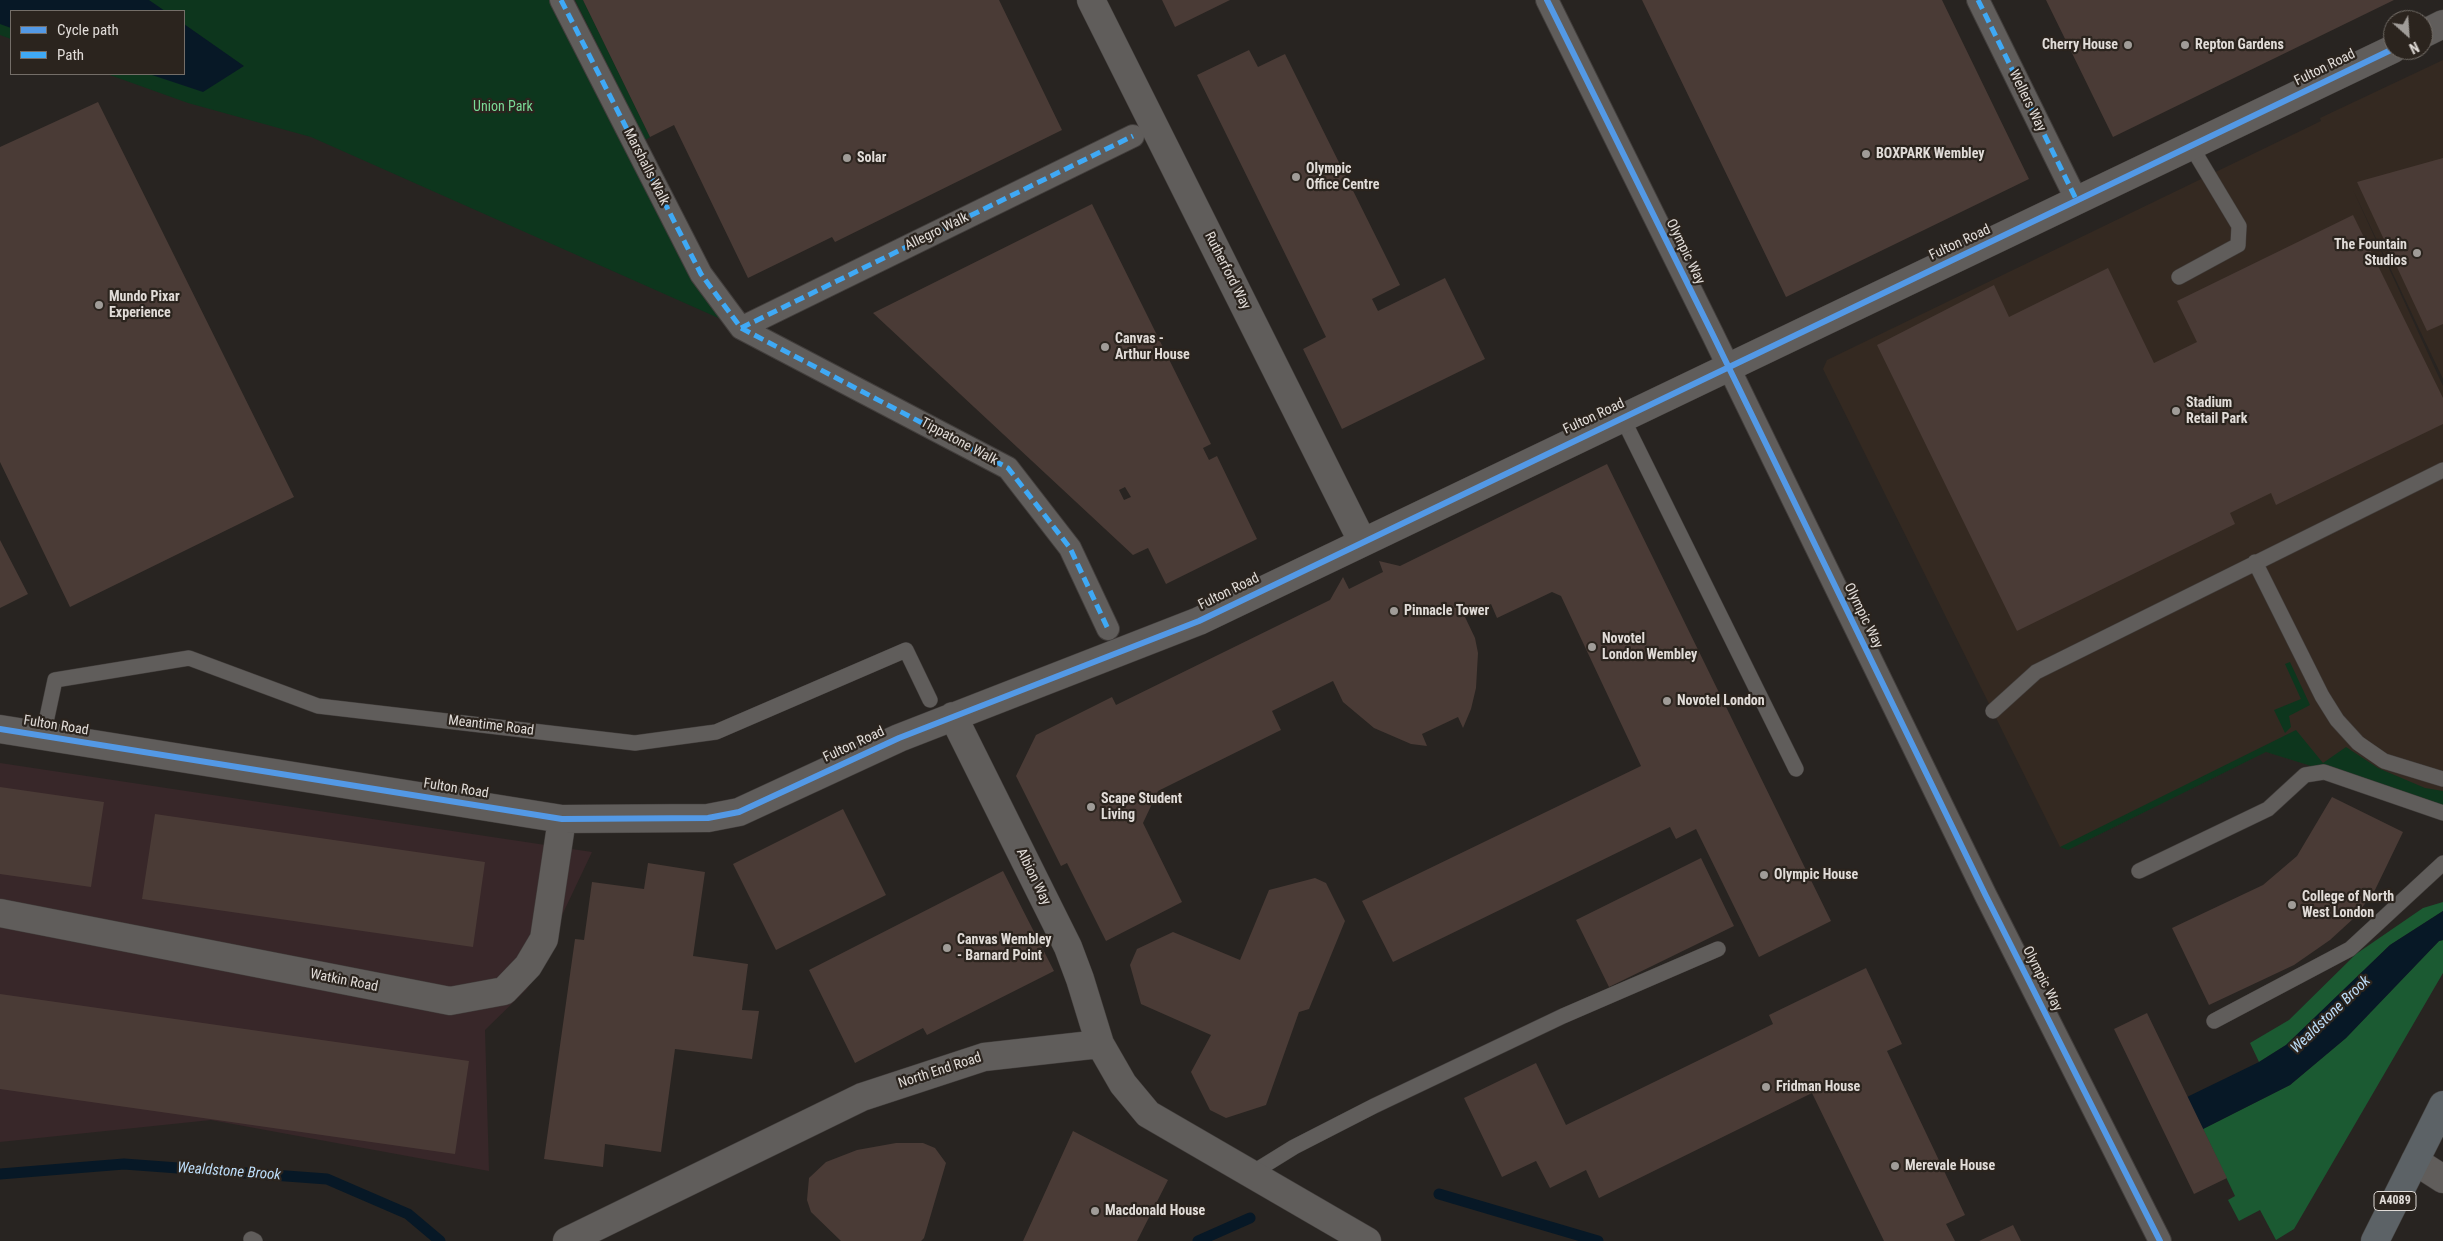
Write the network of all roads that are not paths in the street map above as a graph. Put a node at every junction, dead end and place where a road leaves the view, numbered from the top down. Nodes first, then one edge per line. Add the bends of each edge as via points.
1 (561, 0) edge
2 (1091, 0) edge
3 (1546, 0) edge
4 (1978, 0) edge
5 (2383, 54) edge
6 (1133, 136) dead end
7 (2191, 146) junction
8 (2077, 201) junction
9 (2179, 278) dead end
10 (741, 328) junction
11 (1728, 366) junction
12 (1622, 417) junction
13 (2443, 470) edge
14 (1362, 541) junction
15 (2255, 562) junction
16 (1108, 629) dead end
17 (930, 700) dead end
18 (1993, 711) dead end
19 (953, 716) junction
20 (46, 722) dead end
21 (0, 730) edge
22 (1796, 769) dead end
23 (2443, 779) edge
24 (2443, 813) edge
25 (562, 819) junction
26 (2443, 863) edge
27 (2139, 870) dead end
28 (0, 913) edge
29 (1718, 949) dead end
30 (2214, 1021) dead end
31 (1100, 1044) junction
32 (2443, 1106) edge
33 (2415, 1161) junction
34 (1252, 1173) junction
35 (2443, 1179) edge
36 (567, 1241) edge
37 (1367, 1241) edge
38 (2160, 1241) edge
39 (2375, 1241) edge

1 - 10 street, Marshalls Walk via 701,274
2 - 14 street, Rutherford Way
3 - 11 street, Olympic Way
4 - 8 street, Wellers Way
5 - 7 street, Fulton Road
6 - 10 street, Allegro Walk
7 - 8 street, Fulton Road
7 - 9 lane via 2239,226 2238,245
8 - 11 street, Fulton Road
10 - 16 street, Tippatone Walk via 1008,468 1070,548
11 - 12 street, Fulton Road
11 - 38 street, Olympic Way via 1986,896
12 - 14 street, Fulton Road
12 - 22 lane
13 - 15 lane
14 - 19 street, Fulton Road via 1199,621
15 - 18 lane via 2036,672
15 - 23 lane via 2337,720 2358,743 2384,761
17 - 20 lane, Meantime Road via 906,650 716,732 635,743 318,706 189,658 55,680
19 - 25 street, Fulton Road via 739,812 708,818
19 - 31 street, Albion Way via 1068,947
21 - 25 street, Fulton Road
24 - 27 lane via 2324,772 2305,775 2268,809
25 - 28 street, Watkin Road via 544,939 528,966 504,991 450,1002
26 - 30 lane via 2350,949
29 - 34 lane via 1563,1016 1374,1106 1294,1147
31 - 34 street via 1123,1084 1148,1114
31 - 36 street, North End Road via 984,1056 862,1097
32 - 33 main road, A4089
33 - 35 street
33 - 39 main road, A4089
34 - 37 street

